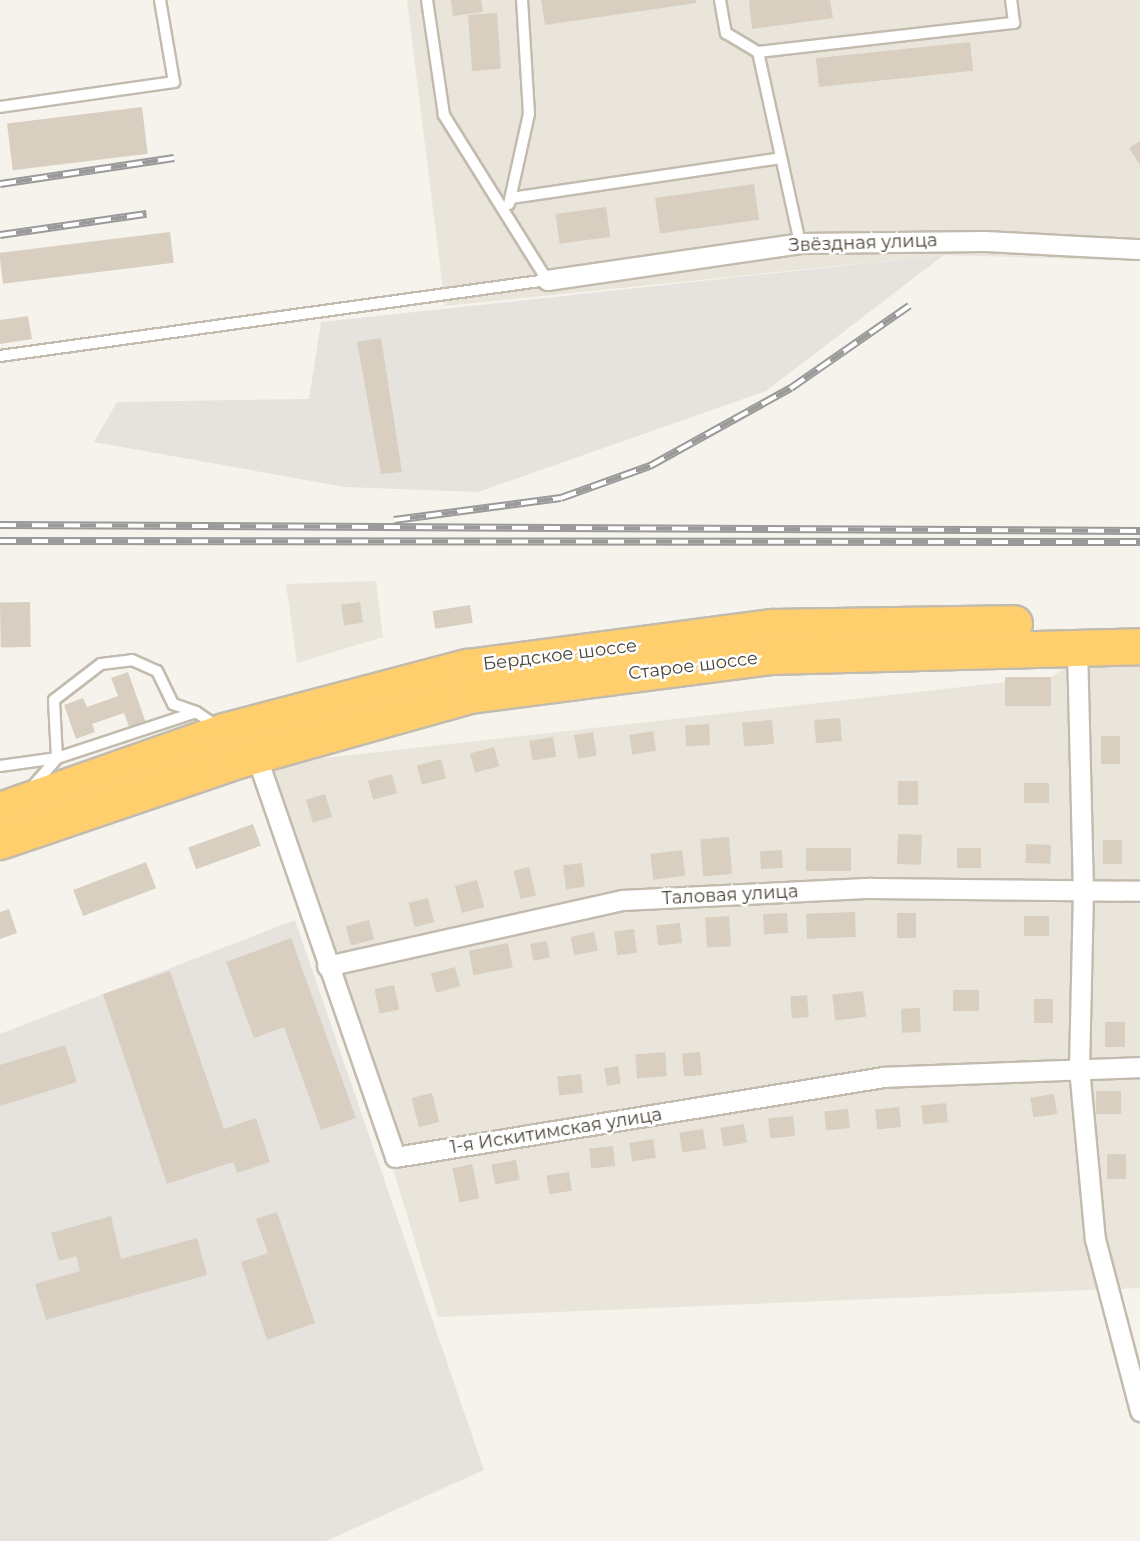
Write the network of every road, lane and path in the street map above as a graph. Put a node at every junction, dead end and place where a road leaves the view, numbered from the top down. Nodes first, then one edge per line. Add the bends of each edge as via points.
1 (160, 0) edge
2 (427, 0) edge
3 (522, 0) edge
4 (720, 0) edge
5 (1011, 0) edge
6 (758, 52) junction
7 (0, 107) edge
8 (781, 158) junction
9 (511, 198) junction
10 (507, 215) junction
11 (800, 243) junction
12 (1140, 250) edge
13 (547, 279) junction
14 (0, 356) edge
15 (1140, 623) edge
16 (1077, 646) junction
17 (1140, 646) edge
18 (210, 722) junction
19 (256, 755) junction
20 (57, 758) junction
21 (0, 766) edge
22 (8, 808) edge
23 (0, 841) edge
24 (1083, 891) junction
25 (1140, 891) edge
26 (327, 966) junction
27 (1140, 1067) edge
28 (1079, 1068) junction
29 (1140, 1411) edge

1 - 7 lane via 174,82
2 - 10 lane via 444,115
3 - 9 lane via 529,114
4 - 6 lane via 726,33
5 - 6 lane via 1014,23
6 - 8 lane
8 - 9 lane
8 - 11 lane
9 - 10 lane
10 - 13 lane
11 - 12 street, Звёздная улица via 985,241
11 - 13 street, Звёздная улица
13 - 14 lane
15 - 18 highway, Бердское шоссе via 772,627 467,667
16 - 17 highway, Старое шоссе
16 - 19 highway, Старое шоссе via 769,656 484,694
16 - 24 street
18 - 20 lane
18 - 20 lane via 173,704 157,671 132,660 101,664 54,700
18 - 22 highway, Бердское шоссе
19 - 23 highway
19 - 26 street, 1-я Искитимская улица
20 - 21 lane
20 - 22 lane
24 - 25 street, Таловая улица
24 - 26 street, Таловая улица via 871,888 622,900
24 - 28 street
26 - 28 street, 1-я Искитимская улица via 395,1157 883,1077
27 - 28 street, 1-я Искитимская улица
28 - 29 street via 1095,1239

